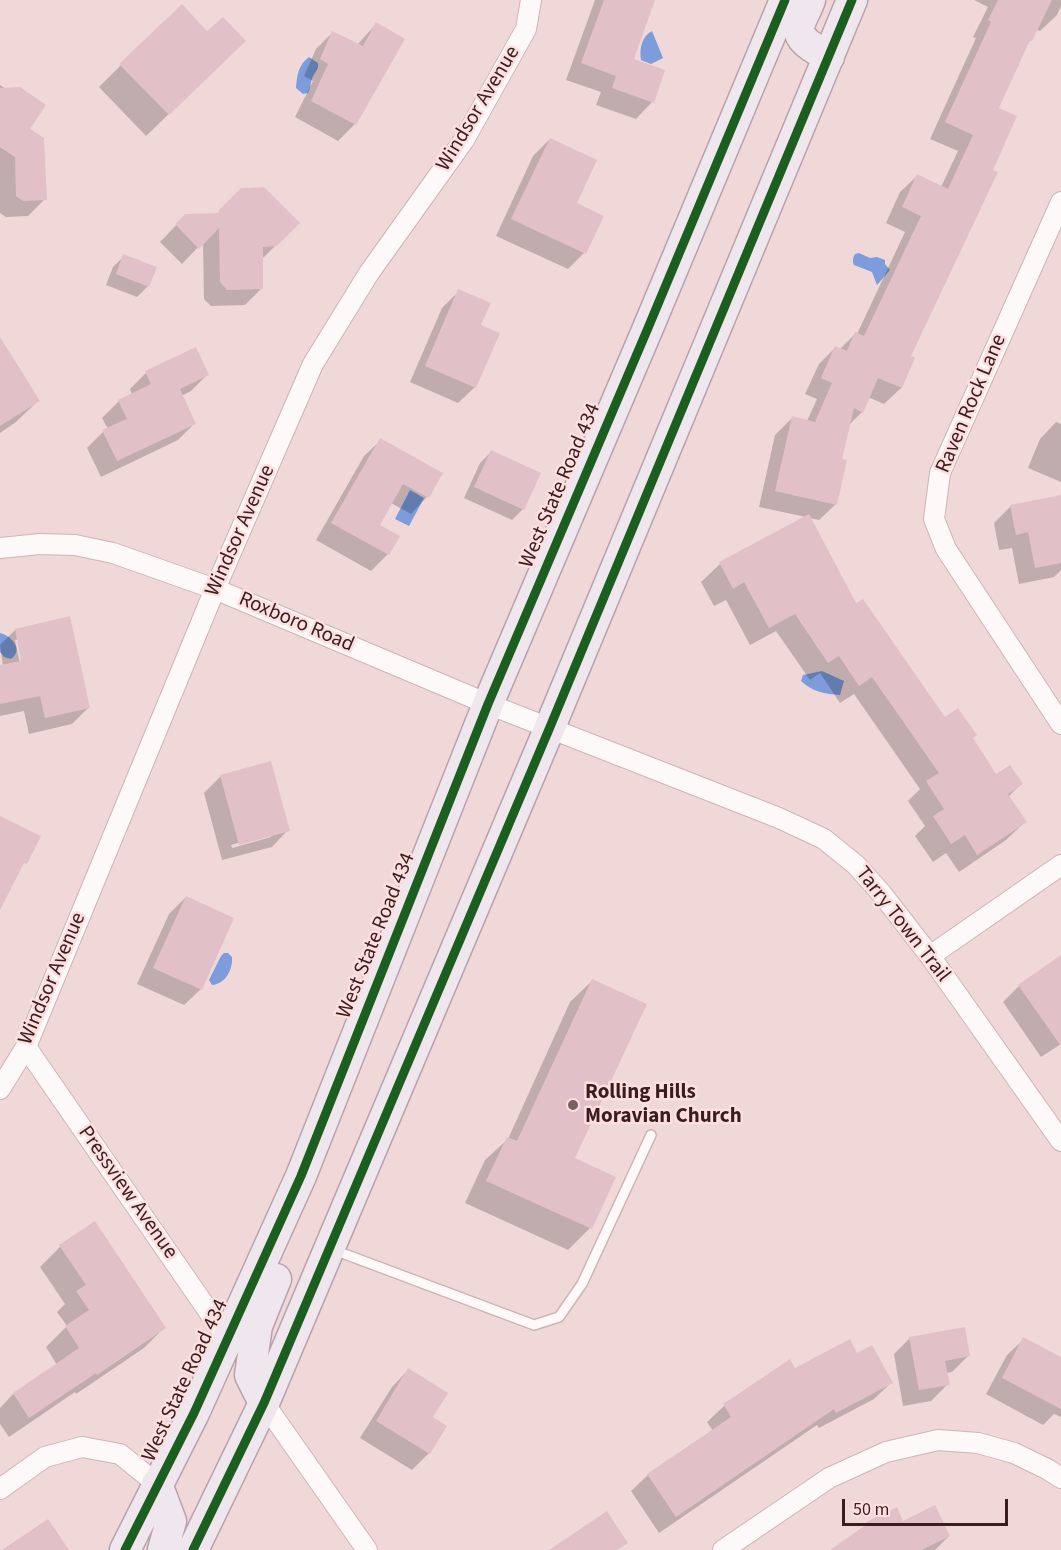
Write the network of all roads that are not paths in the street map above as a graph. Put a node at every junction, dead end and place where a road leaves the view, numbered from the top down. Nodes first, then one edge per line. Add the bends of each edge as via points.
1 (531, 0) edge
2 (785, 0) edge
3 (810, 0) edge
4 (852, 0) edge
5 (829, 57) junction
6 (1061, 202) edge
7 (0, 548) edge
8 (215, 589) junction
9 (488, 704) junction
10 (1061, 724) edge
11 (550, 727) junction
12 (1061, 865) edge
13 (930, 956) junction
14 (26, 1047) junction
15 (0, 1089) edge
16 (651, 1135) dead end
17 (1061, 1142) edge
18 (301, 1176) junction
19 (329, 1248) junction
20 (227, 1338) junction
21 (264, 1403) junction
22 (1061, 1478) edge
23 (158, 1484) junction
24 (0, 1489) edge
25 (124, 1550) edge
26 (163, 1550) edge
27 (193, 1550) edge
28 (367, 1550) edge
29 (723, 1550) edge

1 - 8 street, Windsor Avenue via 526,29 464,140 369,273 314,364
2 - 9 main road, West State Road 434
3 - 5 main road via 799,27 801,35 805,42
4 - 5 main road
5 - 11 main road
6 - 10 street, Raven Rock Lane via 940,473 934,519 946,549
7 - 8 street, Roxboro Road via 75,545 113,553
8 - 9 street, Roxboro Road
8 - 14 street, Windsor Avenue
9 - 11 street, Roxboro Road
9 - 18 main road, West State Road 434
11 - 13 street, Tarry Town Trail via 824,839 856,865
11 - 19 main road
12 - 13 street
13 - 17 street, Tarry Town Trail
14 - 15 street, Windsor Avenue
14 - 20 street, Pressview Avenue
16 - 19 lane via 582,1284 559,1317 534,1325
18 - 20 main road, West State Road 434
18 - 21 main road via 297,1229 256,1326 250,1375
19 - 21 main road
20 - 23 main road, West State Road 434
21 - 27 main road
21 - 28 street
22 - 29 street via 1014,1453 978,1443 938,1440 886,1452 829,1478
23 - 24 street via 120,1454 82,1447 45,1457
23 - 25 main road, West State Road 434
23 - 26 main road via 171,1521

